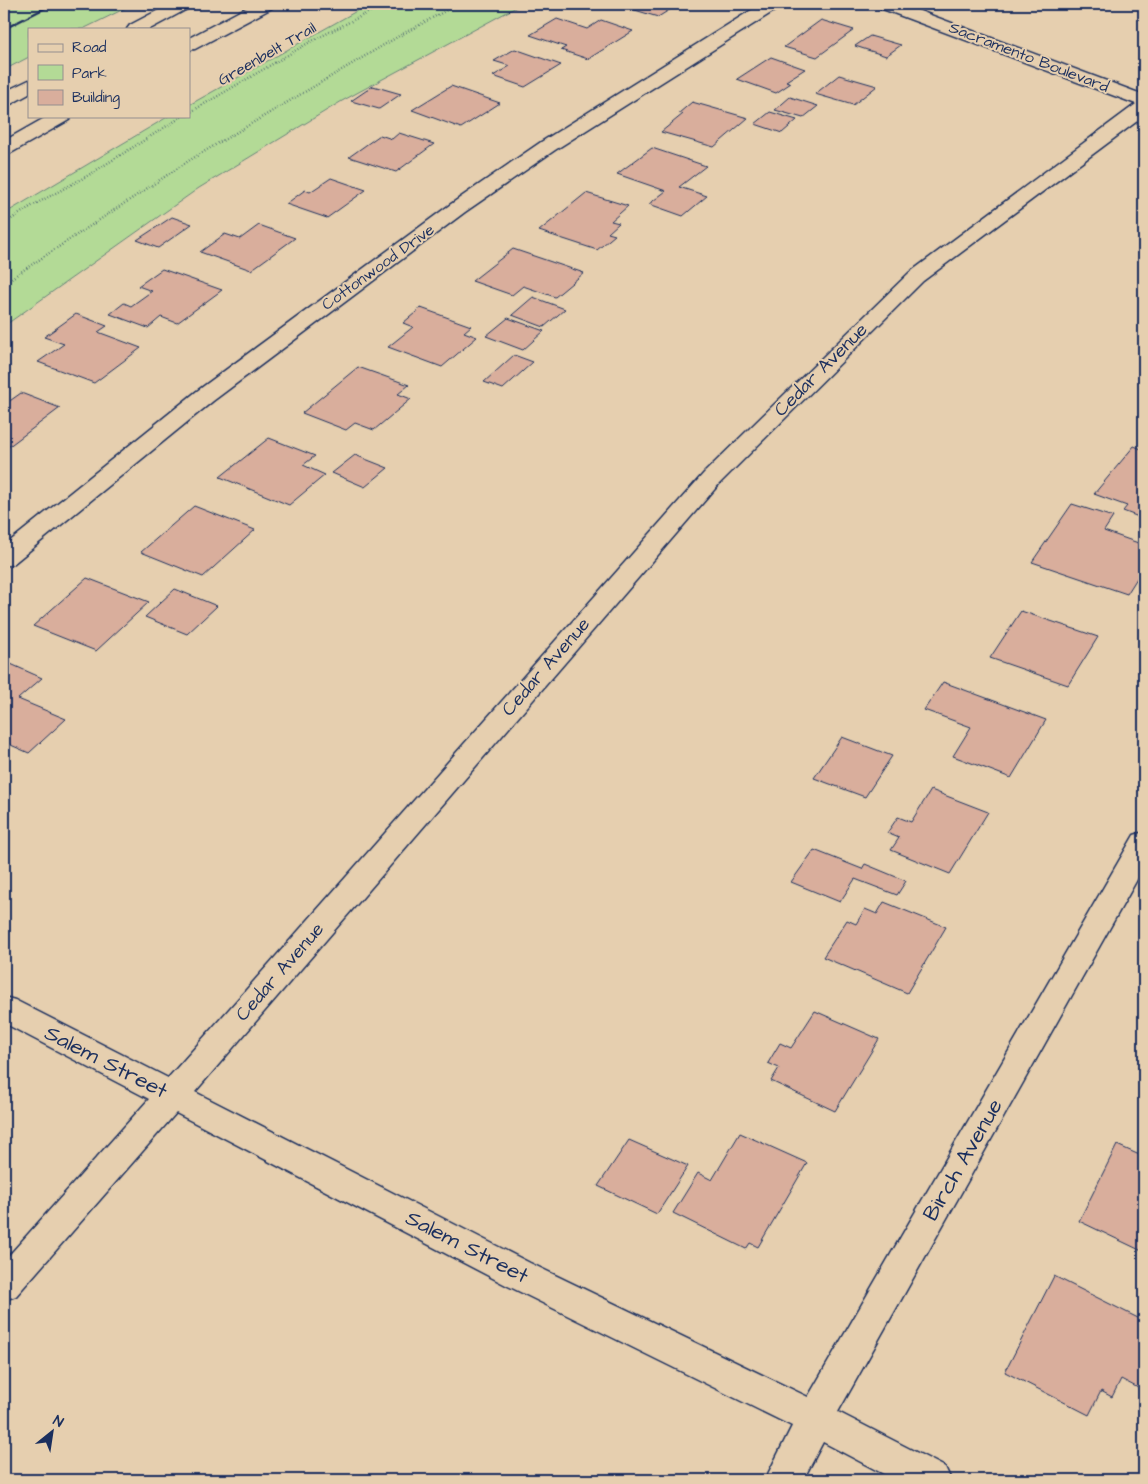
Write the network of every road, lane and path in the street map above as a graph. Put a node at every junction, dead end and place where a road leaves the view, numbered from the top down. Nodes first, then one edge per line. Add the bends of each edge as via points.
1 (183, 4) edge
2 (266, 4) edge
3 (385, 4) edge
4 (458, 4) edge
5 (774, 4) edge
6 (886, 4) edge
7 (138, 28) edge
8 (190, 44) edge
9 (28, 87) edge
10 (4, 100) edge
11 (1144, 101) edge
12 (1144, 107) edge
13 (190, 112) edge
14 (58, 118) edge
15 (180, 118) edge
16 (4, 149) edge
17 (4, 224) edge
18 (4, 283) edge
19 (4, 558) edge
20 (1144, 842) edge
21 (4, 1009) edge
22 (171, 1096) junction
23 (4, 1285) edge
24 (815, 1419) junction
25 (784, 1480) edge
26 (932, 1480) edge

1 - 7 main road
2 - 8 main road
3 - 13 path, Greenbelt Trail via 310,42
4 - 18 path via 190,160
5 - 19 main road, Cottonwood Drive via 548,146 458,208 205,396
6 - 11 main road, Sacramento Boulevard
9 - 10 main road
12 - 22 main road, Cedar Avenue via 916,277 712,478
14 - 16 main road
15 - 17 path
20 - 24 main road, Birch Avenue
21 - 22 main road, Salem Street
22 - 23 main road, Cedar Avenue
22 - 24 main road, Salem Street via 518,1274
24 - 25 main road, Birch Avenue
24 - 26 main road, Salem Street

